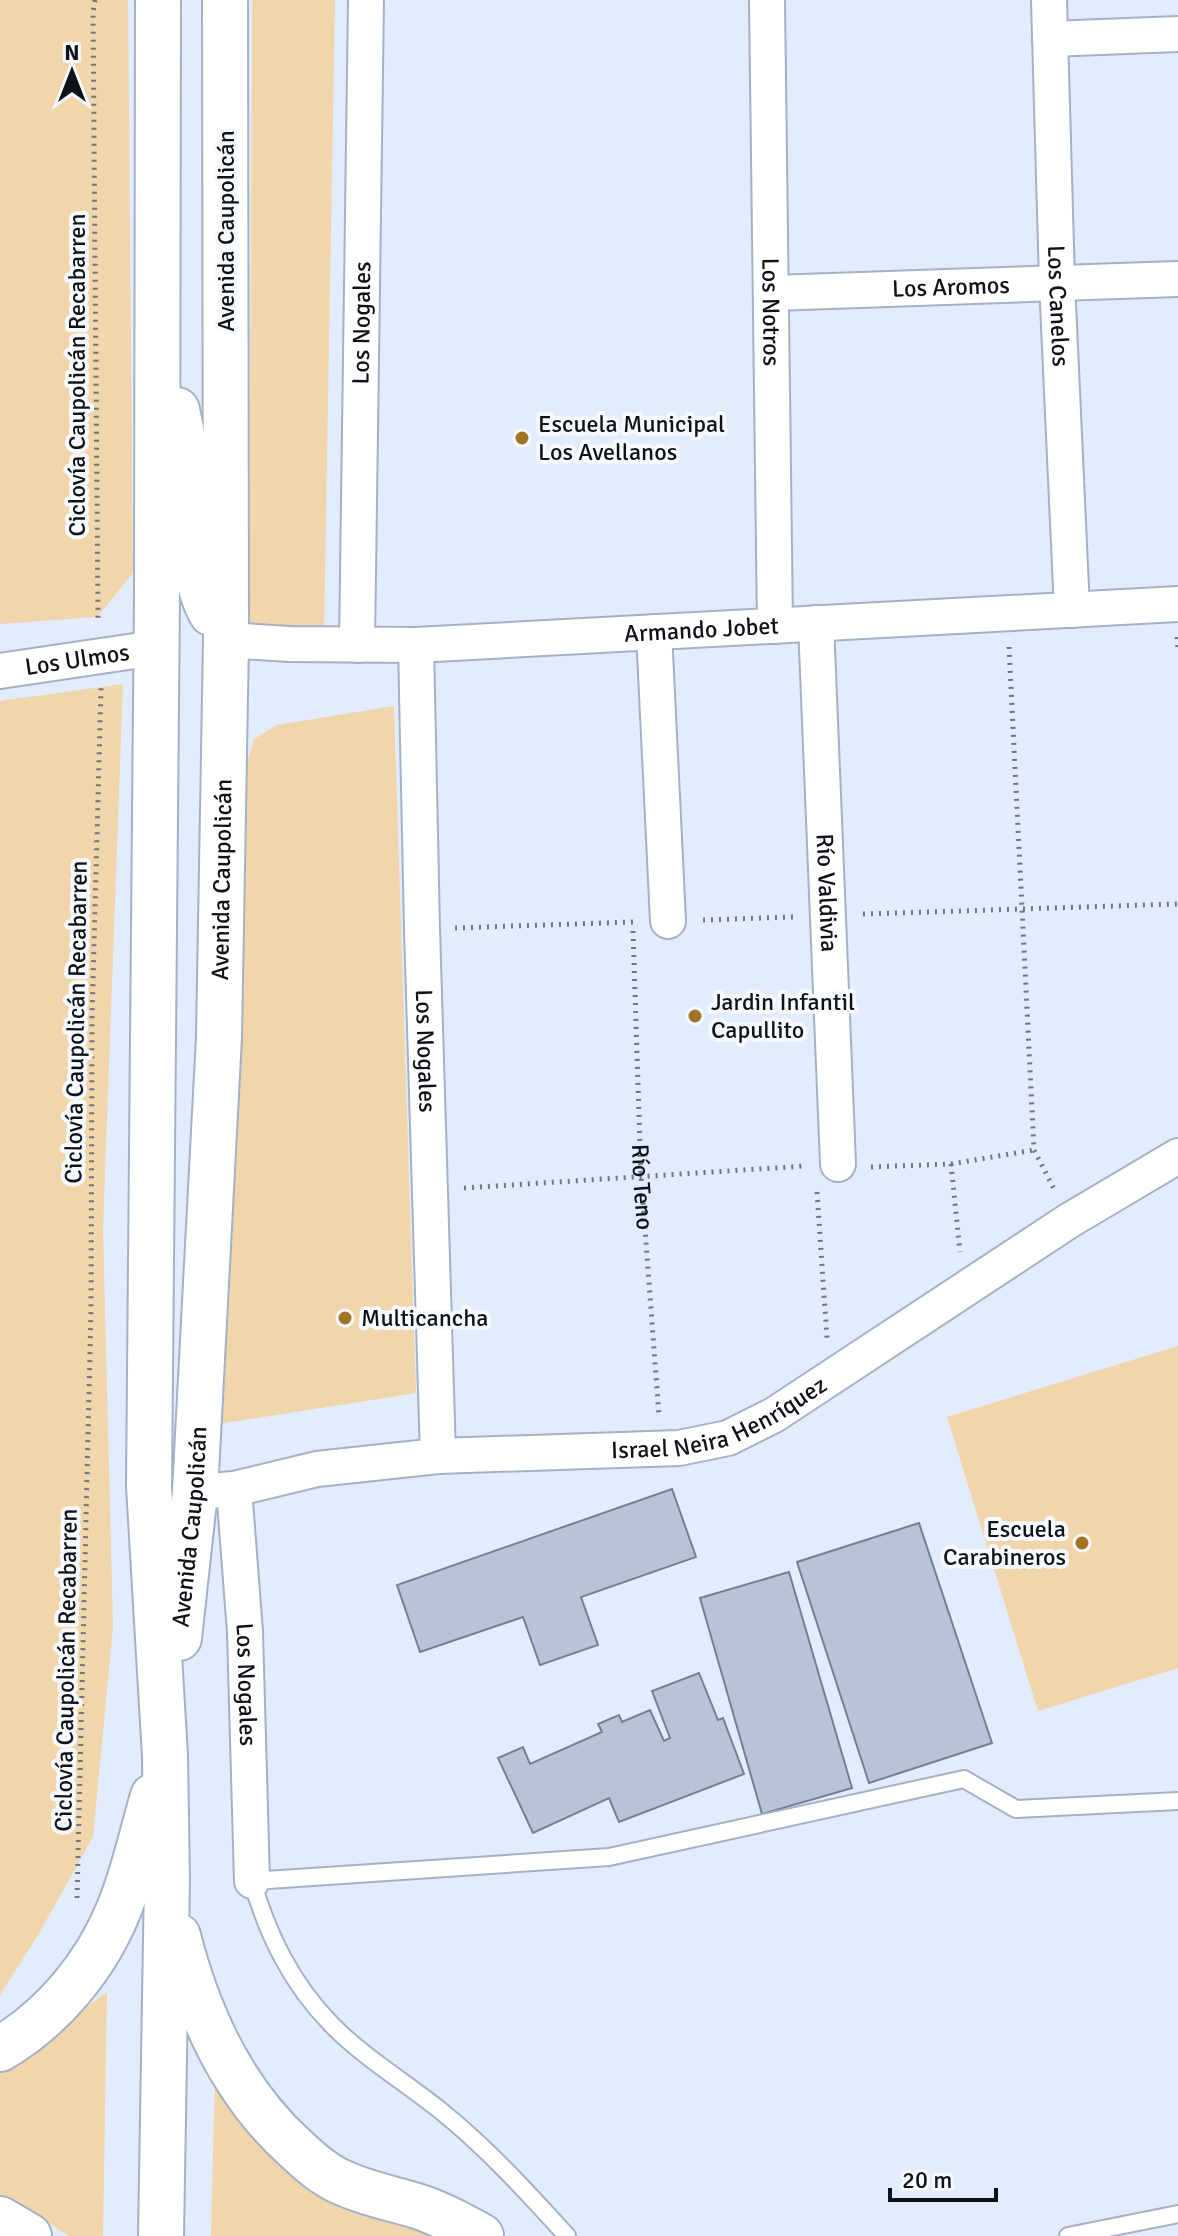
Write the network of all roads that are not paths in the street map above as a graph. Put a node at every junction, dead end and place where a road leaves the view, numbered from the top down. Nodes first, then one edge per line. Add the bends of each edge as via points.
1 (158, 0) edge
2 (225, 0) edge
3 (366, 0) edge
4 (767, 0) edge
5 (1049, 0) edge
6 (1178, 34) edge
7 (1050, 39) junction
8 (1178, 279) edge
9 (1057, 282) junction
10 (773, 293) junction
11 (157, 335) junction
12 (1178, 604) edge
13 (1072, 610) junction
14 (816, 623) junction
15 (775, 626) junction
16 (654, 632) junction
17 (226, 640) junction
18 (357, 645) junction
19 (416, 645) junction
20 (155, 648) junction
21 (0, 671) edge
22 (668, 921) dead end
23 (1178, 1156) edge
24 (827, 1165) road end
25 (438, 1456) junction
26 (215, 1490) junction
27 (165, 1756) junction
28 (1178, 1801) edge
29 (167, 1879) junction
30 (252, 1881) junction
31 (0, 2049) edge
32 (1178, 2214) edge
33 (0, 2219) edge
34 (29, 2236) edge
35 (161, 2236) edge
36 (481, 2236) edge
37 (567, 2236) edge
38 (1068, 2236) edge

1 - 11 main road, Avenida Caupolicán
2 - 17 main road, Avenida Caupolicán
3 - 18 street, Los Nogales
4 - 10 street, Los Notros
5 - 7 street, Los Canelos
6 - 7 street
7 - 9 street, Los Canelos
8 - 9 street, Los Aromos
9 - 10 street, Los Aromos
9 - 13 street, Los Canelos
10 - 15 street, Los Notros
11 - 17 main road via 189,473 193,550 205,602
11 - 20 main road, Avenida Caupolicán
12 - 13 street, Armando Jobet
13 - 14 street, Armando Jobet
14 - 15 street, Armando Jobet
14 - 24 street, Río Valdivia
15 - 16 street, Armando Jobet
16 - 19 street, Armando Jobet
16 - 22 street
17 - 18 street, Armando Jobet
17 - 26 main road, Avenida Caupolicán
18 - 19 street, Armando Jobet
19 - 25 street, Los Nogales
20 - 21 street, Los Ulmos
20 - 27 main road, Avenida Caupolicán via 149,1486
23 - 25 street, Israel Neira Henríquez via 1070,1220 774,1415 728,1438 662,1450
25 - 26 street, Israel Neira Henríquez via 317,1469
26 - 27 main road, Avenida Caupolicán
26 - 30 street, Los Nogales via 245,1632
27 - 29 main road, Avenida Caupolicán
27 - 31 main road via 119,1910 88,1967 55,2008
28 - 30 lane via 1016,1809 964,1779 609,1857
29 - 35 main road, Avenida Caupolicán
29 - 36 main road via 177,1934 198,1999 234,2076 257,2108 283,2137 336,2179 421,2207
30 - 37 lane via 272,1940 308,1998 359,2049 485,2150
32 - 38 lane
33 - 34 main road

